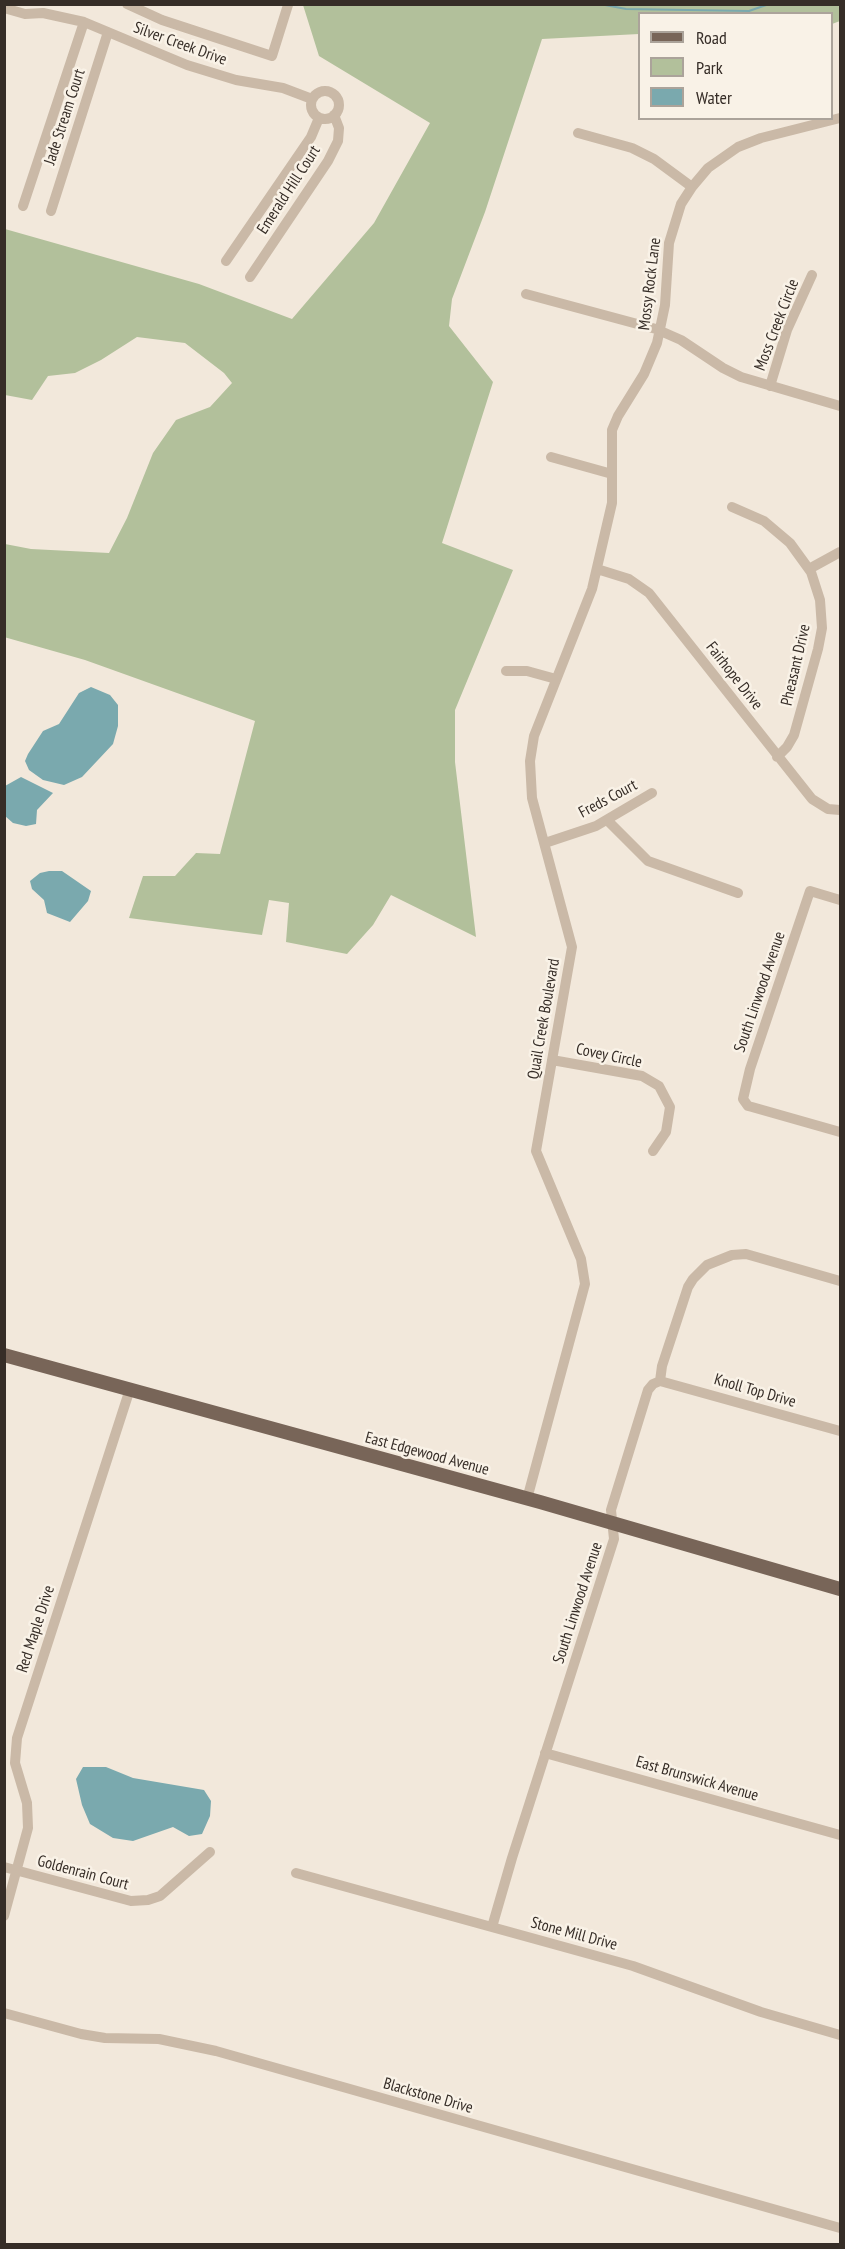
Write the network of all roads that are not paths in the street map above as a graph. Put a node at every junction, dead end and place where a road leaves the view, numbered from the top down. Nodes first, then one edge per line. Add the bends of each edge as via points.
1 (30, 4) edge
2 (127, 4) edge
3 (288, 5) edge
4 (4, 8) edge
5 (44, 13) junction
6 (84, 22) junction
7 (108, 32) junction
8 (312, 99) junction
9 (334, 115) junction
10 (319, 118) junction
11 (832, 120) edge
12 (578, 133) dead end
13 (692, 187) junction
14 (23, 206) dead end
15 (51, 211) dead end
16 (226, 261) dead end
17 (812, 275) dead end
18 (250, 277) dead end
19 (526, 294) dead end
20 (660, 331) junction
21 (770, 386) junction
22 (840, 406) edge
23 (551, 457) dead end
24 (612, 474) junction
25 (732, 507) dead end
26 (840, 552) edge
27 (597, 569) junction
28 (809, 569) junction
29 (506, 671) dead end
30 (556, 679) junction
31 (777, 757) junction
32 (652, 793) dead end
33 (840, 810) edge
34 (607, 820) junction
35 (545, 843) junction
36 (738, 893) dead end
37 (840, 900) edge
38 (552, 1060) junction
39 (840, 1132) edge
40 (653, 1151) dead end
41 (840, 1281) edge
42 (4, 1355) edge
43 (660, 1381) junction
44 (130, 1389) junction
45 (840, 1431) edge
46 (527, 1499) junction
47 (613, 1523) junction
48 (840, 1589) edge
49 (545, 1753) junction
50 (840, 1835) edge
51 (210, 1852) dead end
52 (4, 1867) edge
53 (17, 1870) junction
54 (296, 1873) dead end
55 (4, 1916) edge
56 (492, 1927) junction
57 (4, 2013) edge
58 (840, 2035) edge
59 (840, 2228) edge

1 - 5 street
2 - 3 street via 162,20 273,56
4 - 5 street, Silver Creek Drive via 25,14
5 - 6 street, Silver Creek Drive
6 - 7 street, Silver Creek Drive
6 - 14 street
7 - 8 street, Silver Creek Drive via 187,64
7 - 15 street, Jade Stream Court
8 - 9 street via 322,92 331,93 338,103
8 - 10 street via 311,108
9 - 10 street
9 - 18 street, Emerald Hill Court via 338,141 328,161
10 - 16 street via 311,137
11 - 13 street, Mossy Rock Lane via 738,147 708,168
12 - 13 street via 632,148
13 - 20 street, Mossy Rock Lane via 670,235
17 - 21 street, Moss Creek Circle via 782,345
19 - 20 street
20 - 21 street via 733,374
20 - 24 street, Mossy Rock Lane via 644,374 614,424 610,442
21 - 22 street
23 - 24 street
24 - 27 street, Quail Creek Boulevard via 612,502
25 - 28 street, Pheasant Drive via 764,521 790,543
26 - 28 street
27 - 30 street, Quail Creek Boulevard
27 - 31 street, Fairhope Drive via 629,579 649,593
28 - 31 street, Pheasant Drive via 820,600 820,640 796,731
29 - 30 street via 527,671
30 - 35 street, Quail Creek Boulevard via 537,728 530,761 532,798
31 - 33 street, Fairhope Drive via 812,799 828,809
32 - 34 street, Freds Court
34 - 35 street, Freds Court
34 - 36 street via 648,861
35 - 38 street, Quail Creek Boulevard via 572,947
37 - 39 street, South Linwood Avenue via 810,891 744,1094 745,1103 752,1107
38 - 40 street, Covey Circle via 642,1076 659,1086 670,1107 666,1132
38 - 46 street, Quail Creek Boulevard via 536,1151 581,1259 585,1284
41 - 43 street, South Linwood Avenue via 746,1254 707,1265 684,1295
42 - 44 main road, East Edgewood Avenue
43 - 45 street, Knoll Top Drive
43 - 47 street, South Linwood Avenue via 648,1390 611,1510
44 - 46 main road, East Edgewood Avenue
44 - 53 street, Red Maple Drive via 17,1738 15,1763 28,1820
46 - 47 main road, East Edgewood Avenue
47 - 48 main road, East Edgewood Avenue
47 - 49 street, South Linwood Avenue via 614,1539
49 - 50 street, East Brunswick Avenue
49 - 56 street, South Linwood Avenue
51 - 53 street, Goldenrain Court via 160,1896 148,1900 123,1900
52 - 53 street, Goldenrain Court
53 - 55 street, Red Maple Drive
54 - 56 street, Stone Mill Drive
56 - 58 street, Stone Mill Drive via 651,1972 761,2012
57 - 59 street, Blackstone Drive via 81,2034 159,2038 216,2051

